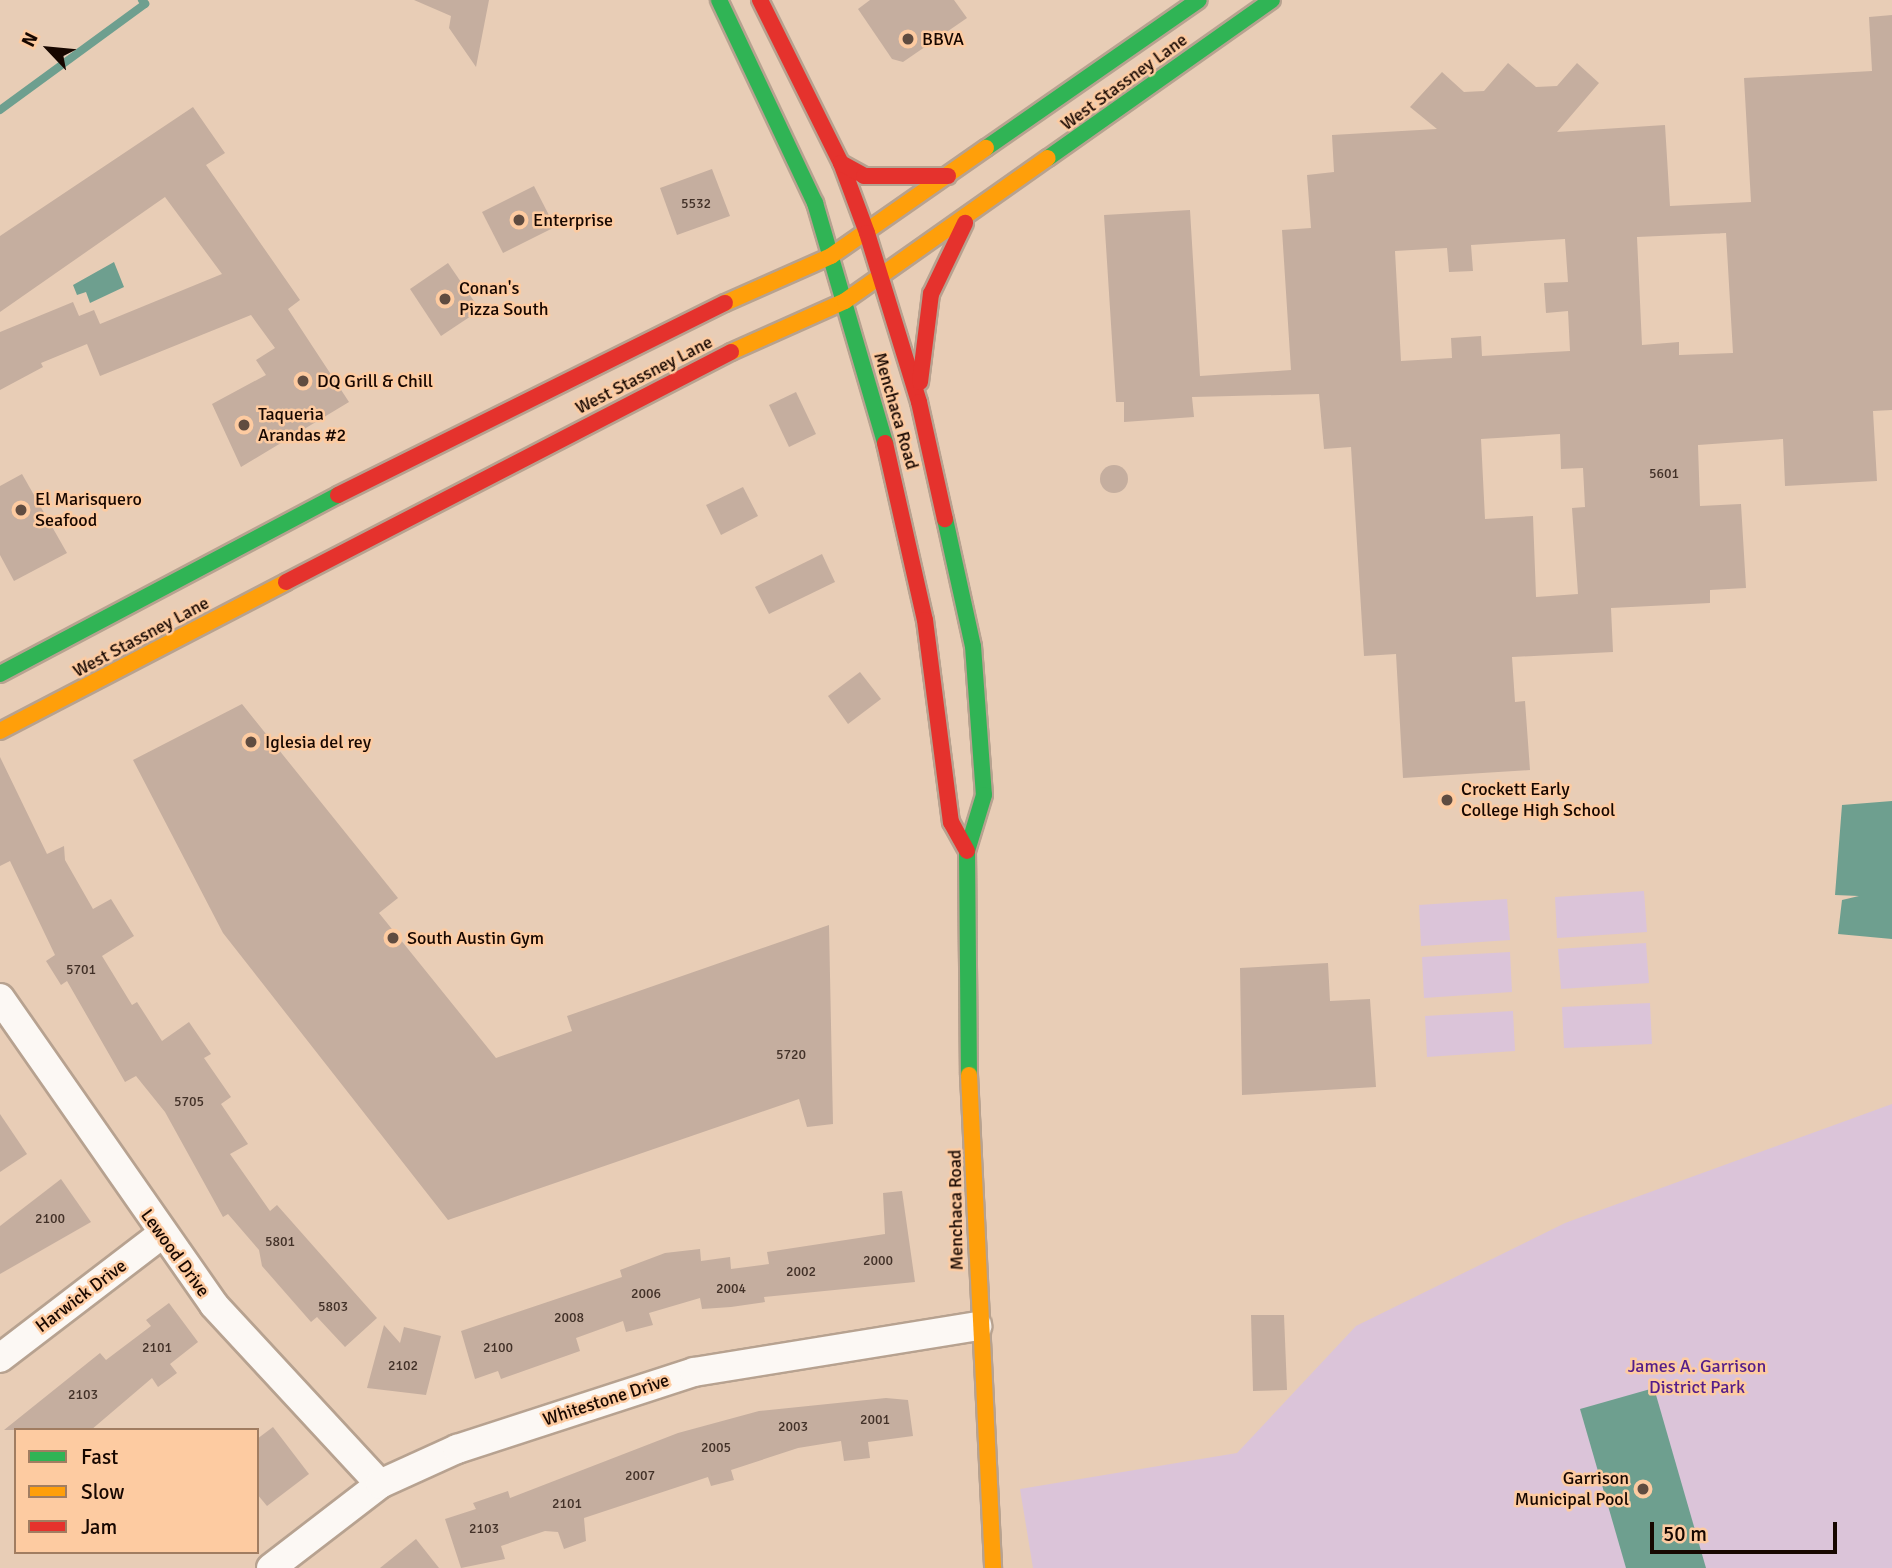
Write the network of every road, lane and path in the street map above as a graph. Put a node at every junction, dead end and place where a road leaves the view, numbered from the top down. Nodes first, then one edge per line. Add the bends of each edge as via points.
1 (719, 0) edge
2 (760, 0) edge
3 (1199, 0) edge
4 (1272, 0) edge
5 (841, 163) junction
6 (947, 176) junction
7 (969, 216) junction
8 (867, 233) junction
9 (831, 256) junction
10 (881, 279) junction
11 (845, 301) junction
12 (919, 402) junction
13 (476, 423) junction
14 (486, 464) junction
15 (0, 674) edge
16 (0, 732) edge
17 (967, 851) junction
18 (0, 998) edge
19 (161, 1235) junction
20 (977, 1326) junction
21 (0, 1357) edge
22 (380, 1484) junction
23 (271, 1568) edge
24 (993, 1568) edge

1 - 9 main road, Menchaca Road via 767,93
2 - 5 main road, Menchaca Road
3 - 6 main road, West Stassney Lane
4 - 7 main road, West Stassney Lane
5 - 6 main road via 864,176
5 - 8 main road, Menchaca Road
6 - 8 main road, West Stassney Lane
7 - 10 main road, West Stassney Lane
7 - 12 main road via 931,294
8 - 9 main road, West Stassney Lane
8 - 10 main road, Menchaca Road
9 - 11 main road, Menchaca Road
9 - 13 main road, West Stassney Lane
10 - 11 main road, West Stassney Lane
10 - 12 main road, Menchaca Road
11 - 14 main road, West Stassney Lane
11 - 17 main road, Menchaca Road via 915,564 951,822
12 - 17 main road, Menchaca Road via 973,646 984,795
13 - 14 main road
13 - 15 main road, West Stassney Lane via 181,586
14 - 16 main road, West Stassney Lane
17 - 20 main road, Menchaca Road
18 - 19 street, Lewood Drive
19 - 21 street, Harwick Drive
19 - 22 street, Lewood Drive via 214,1305
20 - 22 street, Whitestone Drive via 694,1372 457,1449
20 - 24 main road, Menchaca Road
22 - 23 street, Whitestone Drive

